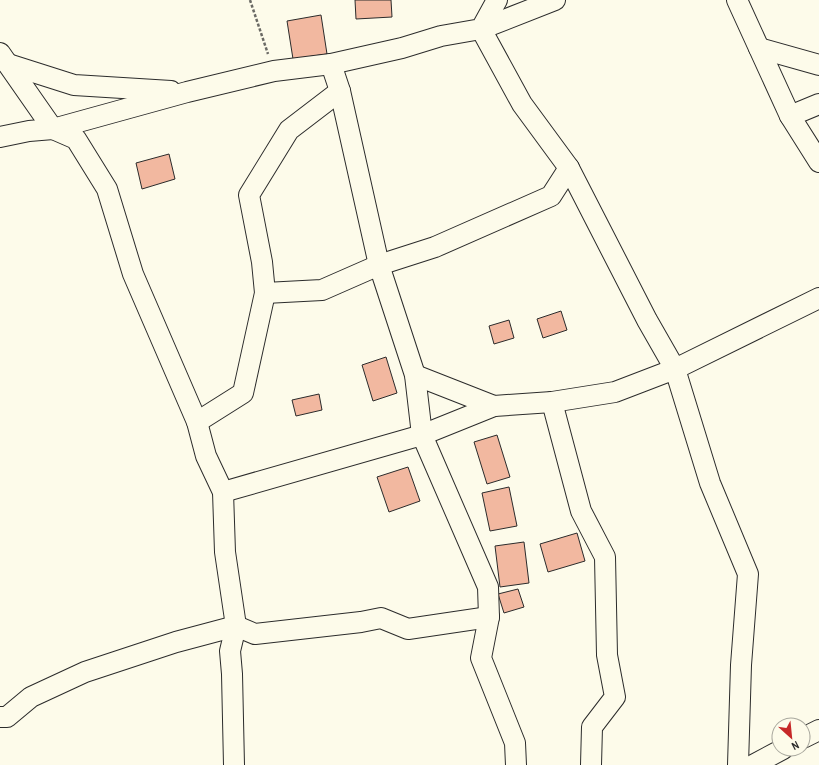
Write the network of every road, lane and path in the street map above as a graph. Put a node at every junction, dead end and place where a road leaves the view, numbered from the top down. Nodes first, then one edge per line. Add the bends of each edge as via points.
1 (250, 0) edge
2 (497, 0) edge
3 (555, 0) edge
4 (737, 0) edge
5 (481, 29) junction
6 (759, 48) junction
7 (4, 59) edge
8 (332, 64) junction
9 (819, 65) edge
10 (274, 71) junction
11 (340, 91) junction
12 (187, 92) junction
13 (819, 104) edge
14 (790, 116) junction
15 (53, 129) junction
16 (0, 137) edge
17 (819, 162) edge
18 (570, 168) junction
19 (379, 265) junction
20 (265, 293) junction
21 (819, 298) edge
22 (675, 369) junction
23 (415, 375) junction
24 (552, 402) junction
25 (494, 406) junction
26 (197, 422) junction
27 (422, 435) junction
28 (223, 492) junction
29 (489, 618) junction
30 (236, 626) junction
31 (0, 717) edge
32 (771, 755) edge
33 (234, 765) edge
34 (516, 765) edge
35 (591, 765) edge
36 (738, 765) edge
37 (753, 765) edge

1 - 10 path
2 - 5 street
3 - 5 street
4 - 6 street
5 - 8 street via 441,36
5 - 18 street via 522,104
6 - 9 street
6 - 14 street
7 - 12 street via 74,85
7 - 15 street
8 - 10 street
8 - 11 street
10 - 12 street
11 - 19 street
11 - 20 street via 289,130 249,195 262,262
12 - 15 street
13 - 14 street
14 - 17 street
15 - 16 street
15 - 26 street via 76,139 107,189 133,274
18 - 19 street via 551,196 435,247
18 - 22 street via 647,320
19 - 20 street via 322,290
19 - 23 street
20 - 26 street via 243,393
21 - 22 street
22 - 24 street via 615,392
22 - 36 street via 710,483 748,574 741,665
23 - 25 street
23 - 27 street
24 - 25 street
24 - 35 street via 581,511 605,556 607,655 615,697 592,727
25 - 27 street
26 - 28 street via 206,456
27 - 28 street
27 - 29 street via 488,587
28 - 30 street via 225,552
29 - 30 street via 408,629 381,618 255,634
29 - 34 street via 481,658 515,743
30 - 31 street via 176,642 85,672 31,697 7,717
30 - 33 street via 230,651
32 - 37 street

